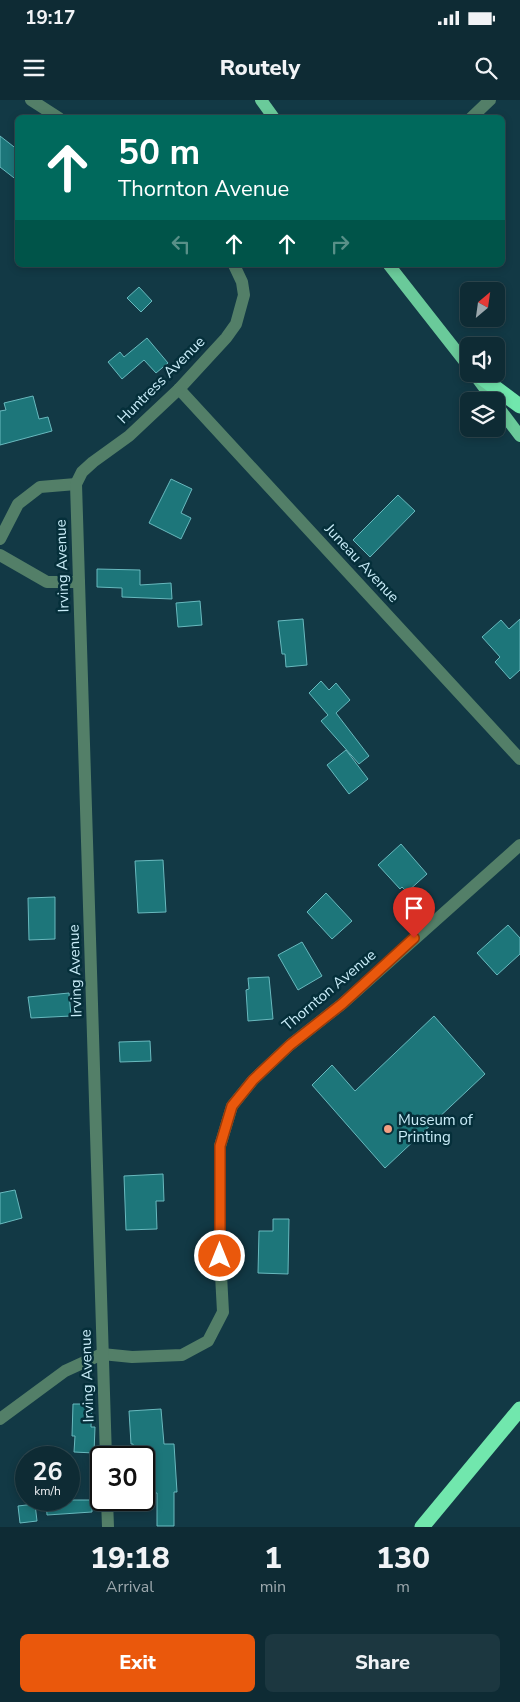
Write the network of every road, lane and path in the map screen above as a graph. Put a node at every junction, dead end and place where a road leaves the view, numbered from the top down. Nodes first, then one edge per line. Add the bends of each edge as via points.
1 (31, 100) edge
2 (260, 100) edge
3 (490, 100) edge
4 (54, 115) edge
5 (272, 115) edge
6 (474, 115) edge
7 (235, 267) edge
8 (391, 267) edge
9 (460, 356) edge
10 (486, 382) edge
11 (179, 389) junction
12 (520, 406) edge
13 (505, 416) edge
14 (520, 436) edge
15 (76, 484) junction
16 (0, 539) edge
17 (0, 554) edge
18 (79, 582) junction
19 (520, 759) edge
20 (520, 844) edge
21 (102, 1354) junction
22 (520, 1409) edge
23 (0, 1419) edge
24 (106, 1446) edge
25 (107, 1511) edge
26 (108, 1527) edge
27 (422, 1527) edge

1 - 4 street
2 - 5 main road
3 - 6 street
7 - 11 street, Huntress Avenue via 244,295 236,324
8 - 9 main road
10 - 12 highway
11 - 15 street, Huntress Avenue via 129,436 82,472
11 - 19 street, Juneau Avenue
13 - 14 main road
15 - 16 street via 40,487 18,504
15 - 18 street, Irving Avenue
17 - 18 street via 47,582
18 - 21 street, Irving Avenue
20 - 21 street, Thornton Avenue via 342,1004 290,1045 253,1080 232,1106 220,1146 223,1312 208,1341 182,1355 132,1357
21 - 23 street via 65,1371
21 - 24 street, Irving Avenue
22 - 27 highway
25 - 26 street

